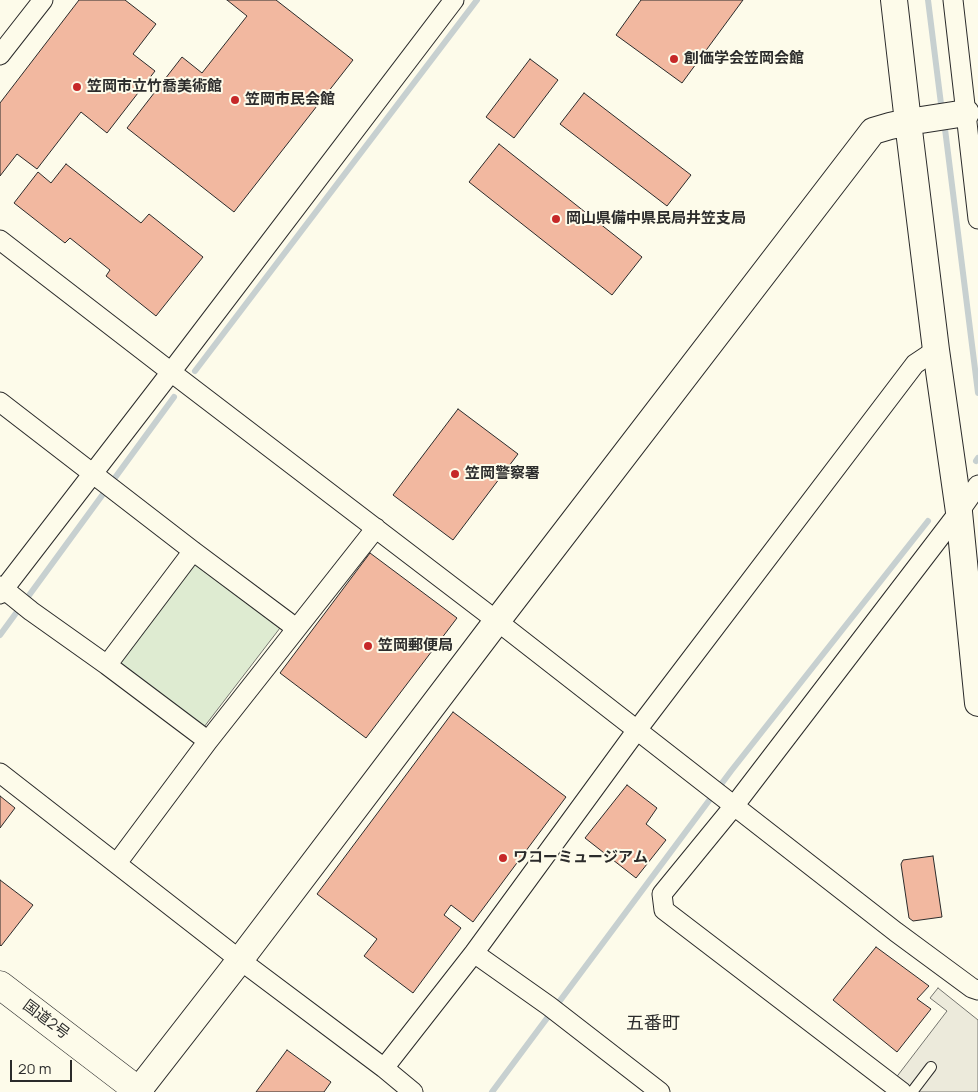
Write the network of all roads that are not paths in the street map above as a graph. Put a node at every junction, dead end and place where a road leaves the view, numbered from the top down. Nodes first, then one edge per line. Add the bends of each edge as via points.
1 (43, 0) edge
2 (454, 0) edge
3 (894, 0) edge
4 (953, 0) edge
5 (0, 55) edge
6 (959, 115) edge
7 (908, 122) junction
8 (978, 219) edge
9 (0, 240) edge
10 (936, 350) junction
11 (171, 372) junction
12 (0, 402) edge
13 (103, 482) junction
14 (978, 485) edge
15 (959, 512) junction
16 (376, 528) junction
17 (193, 551) junction
18 (971, 551) edge
19 (5, 592) edge
20 (497, 620) junction
21 (296, 628) junction
22 (107, 665) junction
23 (978, 702) edge
24 (637, 730) junction
25 (208, 741) junction
26 (0, 773) edge
27 (722, 796) junction
28 (117, 863) junction
29 (474, 953) junction
30 (240, 960) junction
31 (0, 985) edge
32 (978, 990) edge
33 (931, 1067) dead end
34 (384, 1068) junction
35 (138, 1092) edge
36 (413, 1092) edge
37 (660, 1092) edge
38 (902, 1092) edge
39 (912, 1092) edge

1 - 5 street
2 - 11 street
3 - 7 street
4 - 6 street
6 - 7 street
6 - 8 street
7 - 10 street
7 - 20 street via 873,131
9 - 11 street
10 - 15 street
10 - 24 street via 915,364
11 - 13 street
11 - 16 street
12 - 13 street
13 - 17 street
13 - 19 street
14 - 15 street
15 - 18 street
15 - 27 street
16 - 20 street
16 - 21 street
17 - 21 street
17 - 22 street
18 - 23 street
19 - 22 street
20 - 24 street
20 - 30 street
21 - 25 street
22 - 25 street
24 - 27 street
24 - 29 street
25 - 28 street
26 - 28 street
27 - 32 street via 896,932
27 - 38 street via 662,894 664,910
28 - 30 street
29 - 34 street
29 - 37 street
30 - 34 street
30 - 35 street
31 - 35 highway, 国道2号
33 - 39 lane
34 - 36 street

